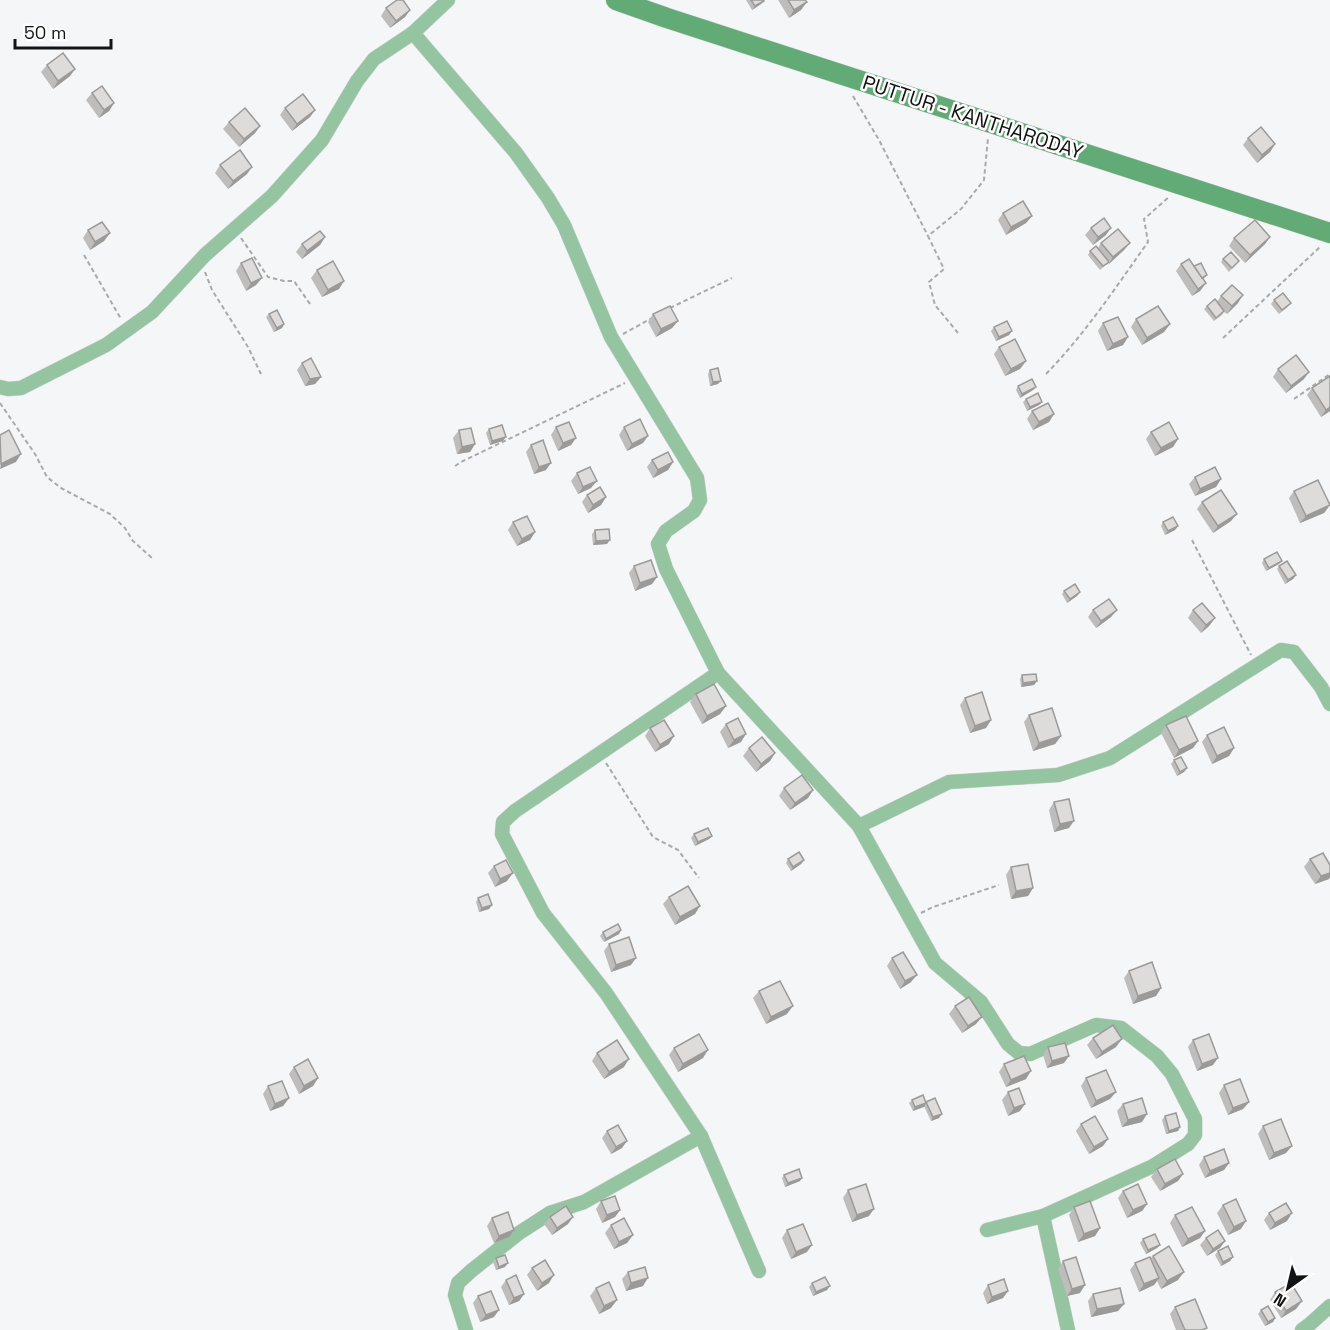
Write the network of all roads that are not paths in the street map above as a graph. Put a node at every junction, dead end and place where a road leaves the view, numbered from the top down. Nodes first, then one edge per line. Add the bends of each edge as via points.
1 (448, 0) edge
2 (616, 0) edge
3 (413, 33) junction
4 (1326, 239) edge
5 (0, 387) edge
6 (718, 673) junction
7 (1326, 685) edge
8 (1330, 704) edge
9 (859, 826) junction
10 (701, 1136) junction
11 (1043, 1216) junction
12 (987, 1230) dead end
13 (759, 1271) dead end
14 (1330, 1306) edge
15 (466, 1330) edge
16 (1068, 1330) edge
17 (1302, 1330) edge

1 - 3 street
2 - 4 main road, PUTTUR - KANTHARODAY via 1182,185
3 - 5 street via 374,59 322,140 272,196 196,264 152,312 106,345 21,388
3 - 6 street via 516,153 548,198 564,225 612,340 697,478 700,500 694,511 666,531 658,544
6 - 9 street
6 - 10 street via 515,811 503,822 502,834 543,913 606,993
7 - 8 street
7 - 9 street via 1294,652 1281,650 1110,758 1058,775 949,782
9 - 11 street via 935,963 981,1002 1008,1044 1019,1053 1030,1054 1096,1025 1121,1028 1157,1056 1172,1074 1195,1119 1195,1135 1188,1144 1153,1166
10 - 13 street
10 - 15 street via 584,1203 550,1213 471,1271 458,1283 455,1295
11 - 12 street
11 - 16 street
14 - 17 street

